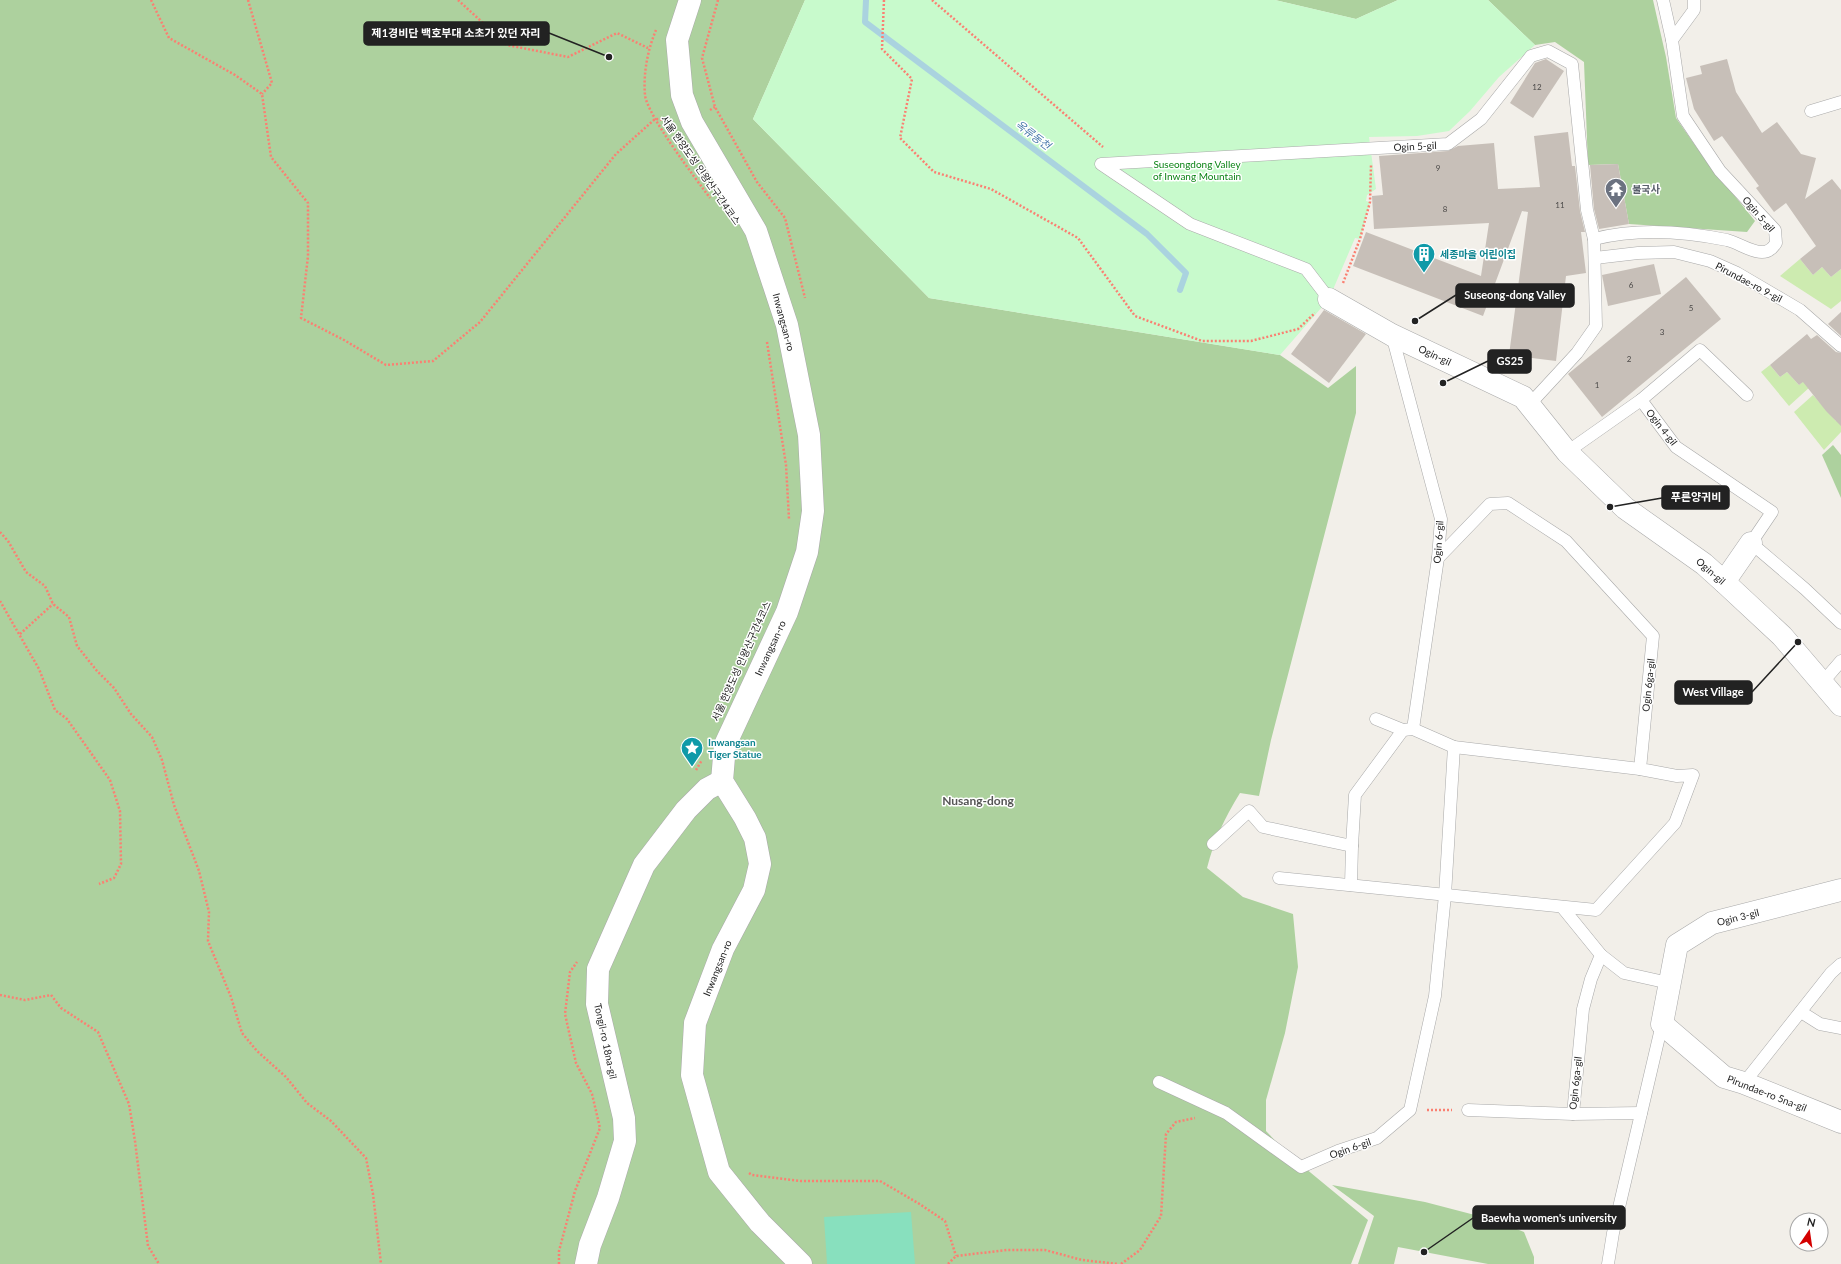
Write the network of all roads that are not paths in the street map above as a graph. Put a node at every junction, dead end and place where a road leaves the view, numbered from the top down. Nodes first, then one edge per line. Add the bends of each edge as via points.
1 (690, 0) edge
2 (1663, 0) edge
3 (1694, 0) edge
4 (1672, 40) junction
5 (1841, 102) edge
6 (1811, 111) dead end
7 (1594, 239) junction
8 (1595, 258) junction
9 (1332, 300) joint
10 (1392, 335) junction
11 (1841, 346) edge
12 (1747, 395) dead end
13 (1640, 400) junction
14 (1529, 405) junction
15 (1567, 452) junction
16 (1752, 543) junction
17 (1438, 558) junction
18 (1724, 582) junction
19 (1841, 624) edge
20 (1841, 661) edge
21 (1822, 683) junction
22 (1841, 705) edge
23 (1376, 719) dead end
24 (1408, 730) junction
25 (1454, 747) junction
26 (1640, 769) junction
27 (722, 781) junction
28 (1213, 844) dead end
29 (1352, 846) junction
30 (1279, 878) dead end
31 (1351, 885) junction
32 (1841, 890) edge
33 (1445, 895) junction
34 (1562, 907) junction
35 (1601, 955) junction
36 (1841, 964) edge
37 (1668, 983) junction
38 (1801, 1012) junction
39 (1662, 1024) junction
40 (1841, 1028) edge
41 (1159, 1082) dead end
42 (1744, 1083) junction
43 (1468, 1110) road end
44 (1641, 1113) junction
45 (1573, 1114) junction
46 (1841, 1122) edge
47 (586, 1264) edge
48 (801, 1264) edge
49 (1608, 1264) edge

1 - 27 street, Inwangsan-ro via 677,40 682,95 692,122 756,231 787,325 809,435 813,511 807,552 787,612 725,745
2 - 4 lane, Ogin 5-gil
3 - 4 lane via 1694,10
4 - 7 lane, Ogin 5-gil via 1683,116 1720,171 1775,230 1776,243 1770,250 1761,252 1733,242 1697,235 1618,233
5 - 6 lane
7 - 8 lane, Ogin 5-gil
7 - 9 lane, Ogin 5-gil via 1587,210 1572,64 1548,51 1531,56 1481,119 1448,144 1101,164 1190,224 1306,269
8 - 11 lane, Pirundae-ro 9-gil via 1674,252 1710,261 1737,273 1800,310
8 - 14 lane, Ogin 5-gil via 1596,326 1577,353
9 - 10 street, Ogin-gil
10 - 14 street, Ogin-gil via 1523,397
10 - 17 lane, Ogin 6-gil via 1441,519
12 - 13 lane, Ogin 4-gil via 1700,350
13 - 15 lane
13 - 16 lane, Ogin 4-gil via 1676,447 1772,512
14 - 15 street, Ogin-gil
15 - 18 street, Ogin-gil via 1625,508 1704,564
16 - 18 street, Ogin 4-gil
16 - 19 lane
17 - 24 lane, Ogin 6-gil
17 - 26 lane, Ogin 6ga-gil via 1490,504 1508,503 1566,540 1653,636
18 - 21 street, Ogin-gil via 1782,636
20 - 21 lane
21 - 22 street, Ogin-gil
23 - 24 lane
24 - 25 lane
24 - 29 lane, Ogin 6-gil via 1355,795
25 - 26 lane
25 - 33 lane
26 - 34 lane via 1677,776 1693,775 1676,822 1596,910
27 - 47 street, Tongil-ro 18na-gil via 707,789 686,810 644,865 598,969 597,1004 624,1118 625,1141
27 - 48 street, Inwangsan-ro via 755,838 760,864 754,890 723,949 695,1023 692,1075 719,1172 760,1223
28 - 29 lane via 1249,811 1263,827
29 - 31 lane, Ogin 6-gil
30 - 31 lane
31 - 33 lane
32 - 37 street, Ogin 3-gil via 1712,924 1677,945
33 - 34 lane
33 - 41 lane, Ogin 6-gil via 1435,996 1410,1110 1378,1138 1301,1167 1226,1113
34 - 35 lane
35 - 37 lane via 1624,973
35 - 45 lane, Ogin 6ga-gil via 1583,1008
36 - 38 lane
37 - 39 street, Ogin 3-gil
38 - 40 lane via 1820,1024
38 - 42 lane
39 - 42 street, Pirundae-ro 5na-gil via 1724,1077
39 - 44 lane, Ogin 3-gil
42 - 46 street, Pirundae-ro 5na-gil
43 - 45 lane, Ogin 6ga-gil
44 - 45 lane
44 - 49 lane, Ogin 3-gil

